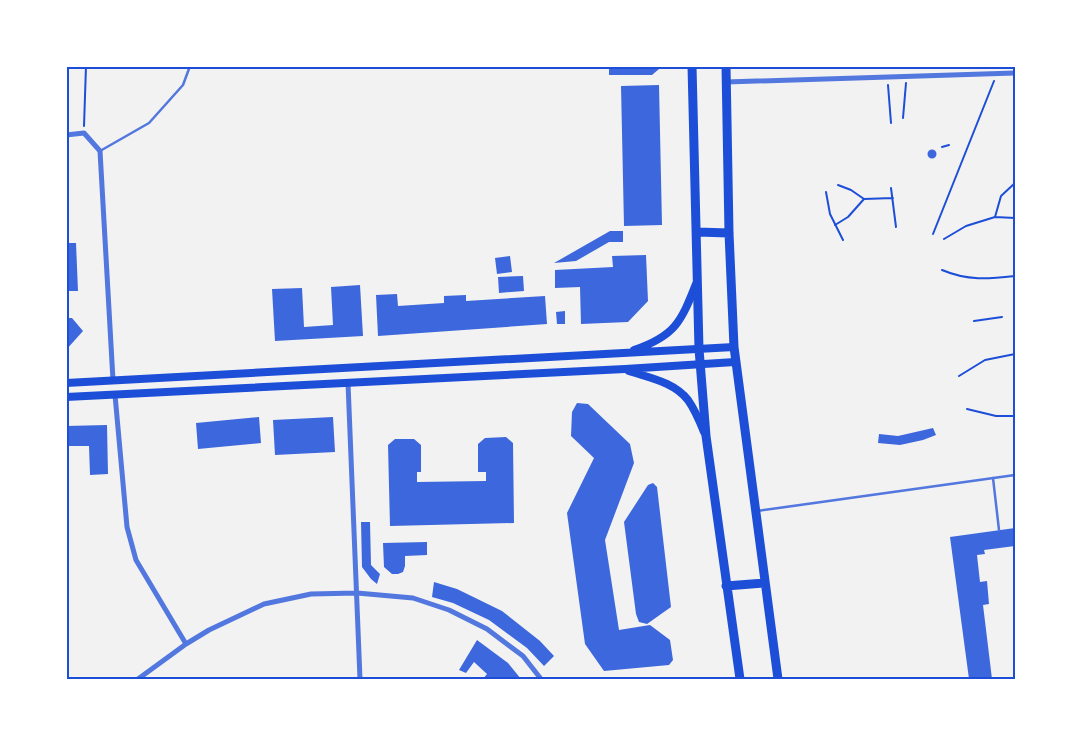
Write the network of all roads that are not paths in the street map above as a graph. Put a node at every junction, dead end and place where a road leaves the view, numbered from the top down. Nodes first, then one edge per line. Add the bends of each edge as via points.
1 (190, 66) edge
2 (692, 66) edge
3 (726, 66) edge
4 (1015, 73) edge
5 (726, 82) junction
6 (66, 135) edge
7 (100, 151) junction
8 (697, 232) junction
9 (729, 233) junction
10 (698, 280) junction
11 (734, 347) junction
12 (699, 349) junction
13 (624, 353) junction
14 (446, 362) junction
15 (735, 362) junction
16 (700, 364) junction
17 (625, 370) junction
18 (447, 378) junction
19 (113, 380) junction
20 (66, 383) edge
21 (348, 383) junction
22 (114, 395) junction
23 (66, 398) edge
24 (706, 436) junction
25 (1015, 474) edge
26 (994, 478) junction
27 (756, 512) junction
28 (999, 530) dead end
29 (765, 583) junction
30 (726, 586) junction
31 (357, 593) junction
32 (186, 644) junction
33 (138, 679) edge
34 (360, 679) edge
35 (541, 679) edge
36 (740, 679) edge
37 (778, 679) edge

1 - 7 lane via 182,85 149,123
2 - 8 main road
3 - 5 main road
4 - 5 street
5 - 9 main road
6 - 7 street via 84,134
7 - 19 street
8 - 9 main road
8 - 10 main road
9 - 11 main road
10 - 12 main road
10 - 13 main road via 676,327 650,344
11 - 12 main road
11 - 15 main road
12 - 13 main road
12 - 16 main road
13 - 14 main road
14 - 18 main road
14 - 19 main road
15 - 16 main road
15 - 27 main road
16 - 17 main road
16 - 24 main road
17 - 18 main road
17 - 24 main road via 670,385 681,393 689,401
18 - 21 main road
19 - 20 main road
21 - 22 main road
21 - 31 street
22 - 23 main road
22 - 32 street via 127,528 136,560
24 - 30 main road
25 - 26 lane
26 - 27 lane
26 - 28 lane
27 - 29 main road
29 - 30 main road
29 - 37 main road
30 - 36 main road
31 - 32 street via 310,594 264,604
31 - 34 street
31 - 35 street via 413,598 449,610 487,630 522,656
32 - 33 street

